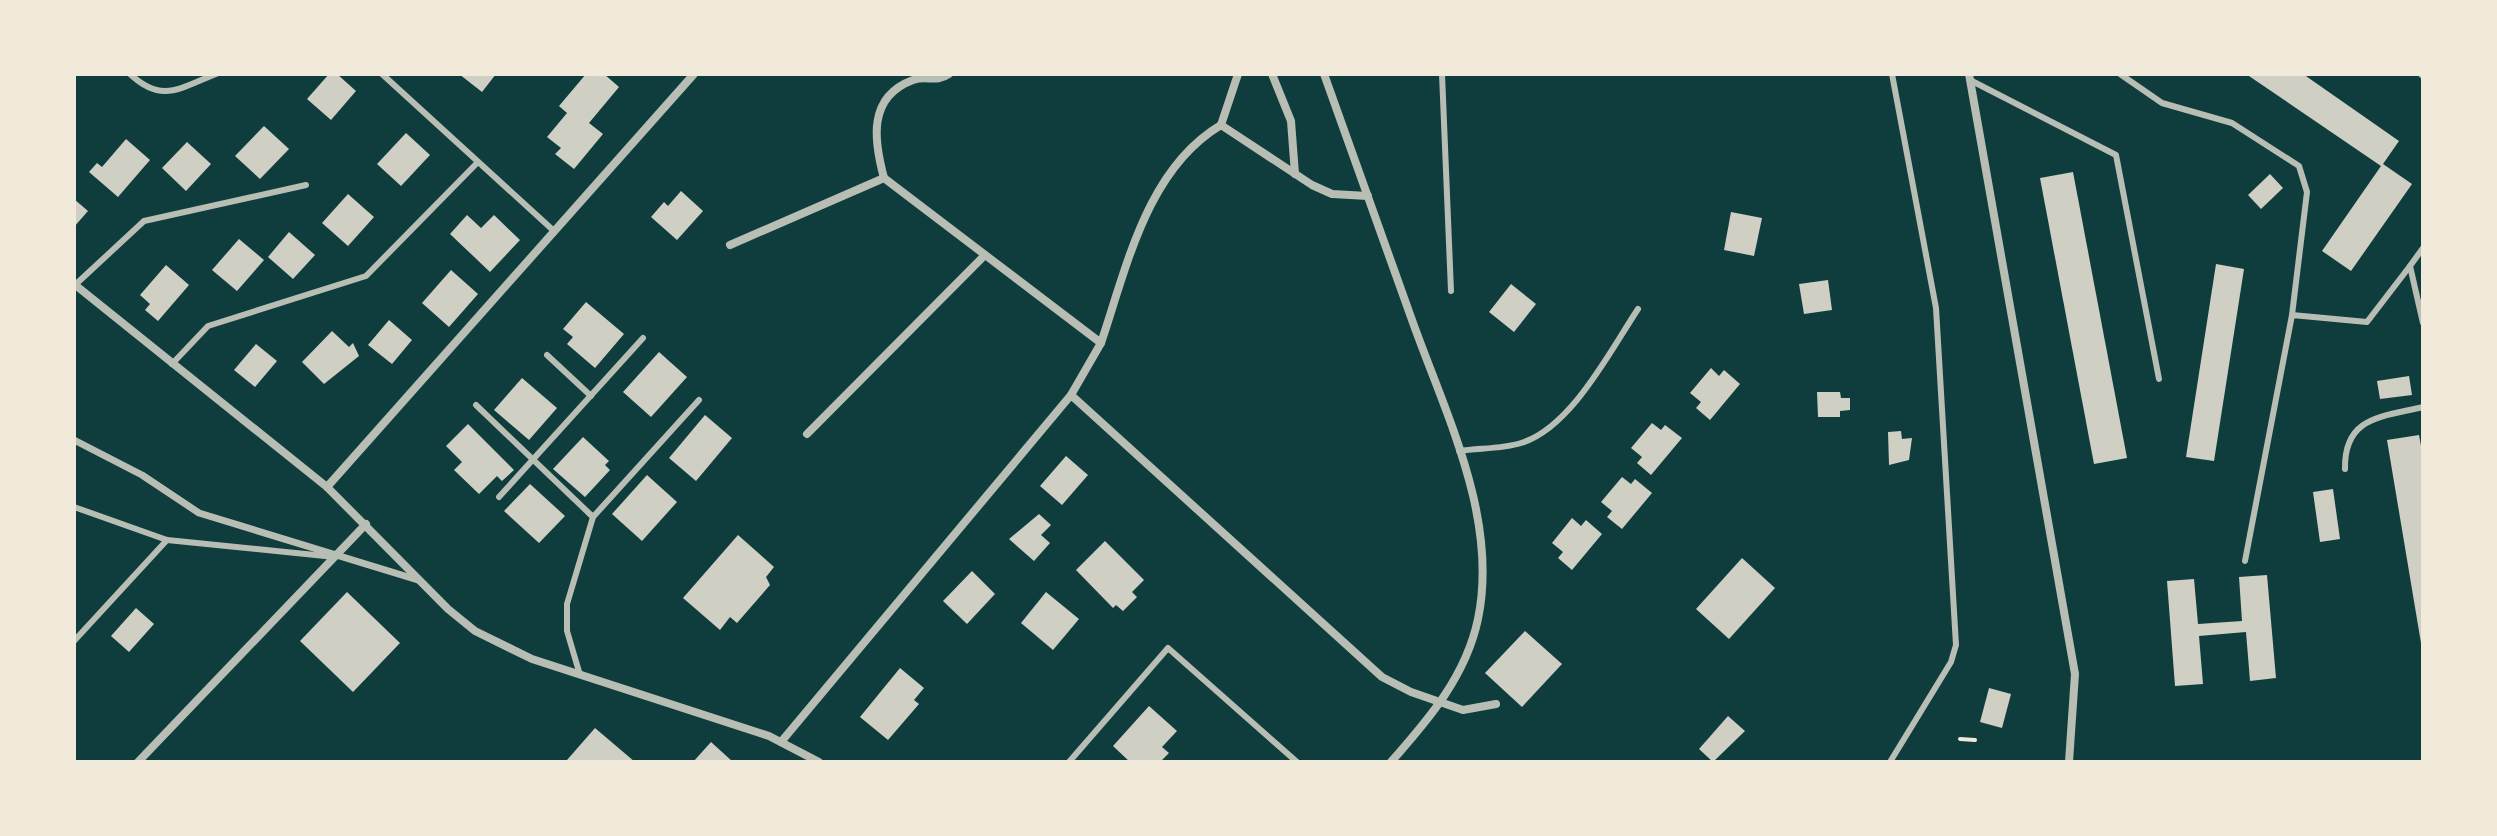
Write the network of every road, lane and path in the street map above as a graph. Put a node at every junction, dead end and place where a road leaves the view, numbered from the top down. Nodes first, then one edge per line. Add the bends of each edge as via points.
1 (130, 74) edge
2 (216, 74) edge
3 (694, 74) edge
4 (949, 74) edge
5 (1238, 74) edge
6 (1272, 74) edge
7 (1324, 74) edge
8 (1442, 74) edge
9 (1892, 74) edge
10 (2120, 74) edge
11 (384, 75) edge
12 (1970, 77) edge
13 (1221, 125) junction
14 (478, 162) junction
15 (1295, 174) junction
16 (884, 178) junction
17 (306, 185) dead end
18 (1368, 196) junction
19 (554, 231) junction
20 (730, 245) dead end
21 (2423, 248) edge
22 (985, 255) junction
23 (2410, 266) junction
24 (75, 285) edge
25 (1451, 291) dead end
26 (1638, 309) dead end
27 (2292, 315) junction
28 (2423, 323) edge
29 (643, 338) dead end
30 (1101, 343) junction
31 (547, 355) dead end
32 (172, 364) junction
33 (2159, 379) dead end
34 (1071, 395) junction
35 (591, 396) junction
36 (699, 400) dead end
37 (476, 405) dead end
38 (2423, 407) edge
39 (807, 434) dead end
40 (74, 440) edge
41 (1459, 451) junction
42 (533, 460) junction
43 (2345, 469) dead end
44 (327, 487) junction
45 (499, 497) dead end
46 (74, 507) edge
47 (593, 517) junction
48 (366, 524) junction
49 (167, 540) junction
50 (337, 555) junction
51 (2245, 561) dead end
52 (421, 581) junction
53 (74, 641) edge
54 (580, 675) junction
55 (1441, 702) junction
56 (1496, 704) dead end
57 (1960, 739) dead end
58 (1975, 740) dead end
59 (781, 742) junction
60 (138, 762) edge
61 (819, 762) edge
62 (1069, 762) edge
63 (1297, 762) edge
64 (1391, 762) edge
65 (1890, 762) edge
66 (2069, 762) edge

1 - 2 lane via 144,87 162,93
3 - 19 street
4 - 16 street via 940,80 911,81 885,102 874,143
5 - 13 street
6 - 15 street via 1291,121
7 - 18 street
8 - 25 lane
9 - 65 lane via 1936,308 1956,645
10 - 27 lane via 2162,103 2232,123 2299,166 2307,192
11 - 14 lane
12 - 33 lane via 2116,155
12 - 66 street via 2075,674
13 - 15 street
13 - 30 street via 1198,139 1156,196
14 - 19 lane
14 - 32 lane via 366,276 208,326
15 - 18 street via 1332,194
16 - 20 street
16 - 22 street
17 - 24 lane via 144,221
18 - 41 street
19 - 44 street
21 - 23 lane
22 - 30 street
22 - 39 street
23 - 27 lane via 2367,322
23 - 28 lane
24 - 32 street
26 - 41 lane via 1553,427 1522,443
27 - 51 lane
29 - 35 lane
30 - 34 street
31 - 35 lane
32 - 44 street
34 - 55 street via 1362,662 1394,684
34 - 59 street
35 - 42 lane
36 - 47 lane
37 - 42 lane
38 - 43 lane via 2360,427 2348,438
40 - 50 street via 142,475 199,513
41 - 55 street via 1477,519 1483,579 1474,636
42 - 45 lane
42 - 47 lane
44 - 48 street
46 - 49 lane
47 - 54 lane via 567,604 567,631
48 - 50 street
48 - 52 street
49 - 50 lane
49 - 53 lane
50 - 52 street
50 - 60 street
52 - 54 street via 475,631
54 - 59 street
55 - 56 street via 1463,710
55 - 64 street
57 - 58 path
59 - 61 street
62 - 63 lane via 1168,648

